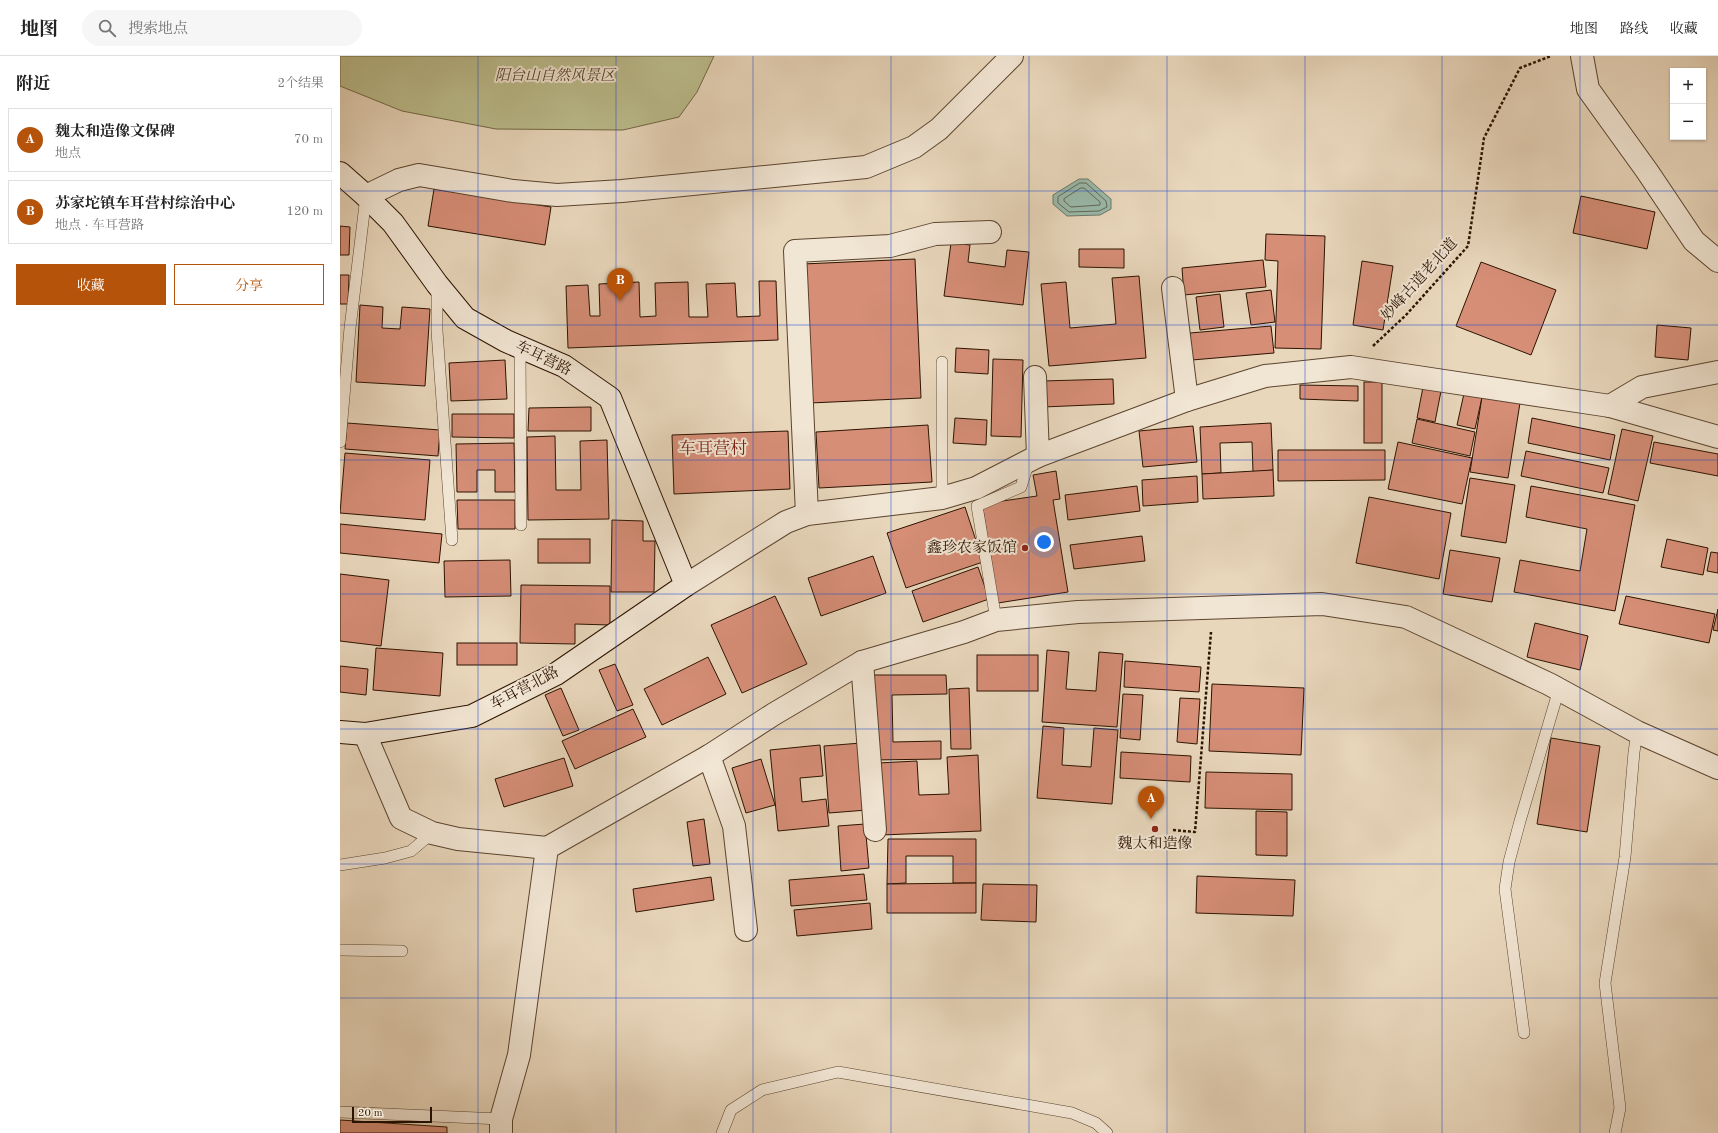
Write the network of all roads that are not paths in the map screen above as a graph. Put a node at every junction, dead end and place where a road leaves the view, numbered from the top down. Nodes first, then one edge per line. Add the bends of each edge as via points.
1 (1012, 56) edge
2 (1582, 56) edge
3 (340, 173) edge
4 (366, 196) junction
5 (990, 232) dead end
6 (1718, 261) edge
7 (438, 284) junction
8 (1173, 288) dead end
9 (520, 347) junction
10 (942, 362) dead end
11 (1718, 372) edge
12 (1035, 377) dead end
13 (1187, 400) junction
14 (1610, 406) junction
15 (1718, 437) edge
16 (340, 442) edge
17 (1034, 458) junction
18 (942, 498) junction
19 (807, 514) junction
20 (521, 525) dead end
21 (452, 540) dead end
22 (686, 585) junction
23 (996, 620) junction
24 (862, 662) junction
25 (1559, 689) junction
26 (340, 732) edge
27 (1637, 732) junction
28 (364, 734) junction
29 (709, 756) junction
30 (1718, 768) edge
31 (875, 830) dead end
32 (432, 833) junction
33 (547, 848) junction
34 (340, 865) edge
35 (746, 930) dead end
36 (340, 950) edge
37 (402, 951) dead end
38 (1524, 1033) dead end
39 (340, 1112) edge
40 (501, 1126) edge
41 (722, 1133) edge
42 (1107, 1133) edge
43 (1615, 1133) edge

1 - 4 street via 939,129 914,147 866,167 557,195 513,191 419,175 399,180
2 - 6 street via 1588,89 1694,241
3 - 4 street, 车耳营路
4 - 7 street, 车耳营路 via 393,223
4 - 16 lane via 350,328
5 - 19 street via 935,234 890,246 795,251
7 - 9 street, 车耳营路 via 465,318
7 - 21 lane via 438,331
8 - 13 street
9 - 20 lane
9 - 22 street, 车耳营路 via 564,366 610,398
10 - 18 lane
11 - 14 street via 1642,387
12 - 17 street
13 - 14 street, 车耳营北路 via 1266,376 1351,366
13 - 17 street, 车耳营北路
14 - 15 street, 车耳营北路
17 - 18 street, 车耳营北路 via 976,488
17 - 23 lane via 1021,487 977,506
18 - 19 street, 车耳营北路
19 - 22 street, 车耳营北路 via 786,522
22 - 28 street, 车耳营北路 via 556,674 472,716
23 - 24 street
23 - 25 street via 1078,612 1322,604 1406,618
24 - 29 street via 786,706
24 - 31 street
25 - 27 street
25 - 38 lane via 1520,821 1505,889
26 - 28 street, 车耳营北路
27 - 30 street
27 - 43 lane via 1625,857 1605,983 1620,1108
28 - 32 street via 401,818
29 - 33 street
29 - 35 street via 734,826
32 - 33 street via 458,839
32 - 34 lane via 411,851
33 - 40 street via 519,1055
36 - 37 lane
39 - 40 lane
41 - 42 lane via 731,1110 762,1090 838,1072 1072,1113 1096,1123

